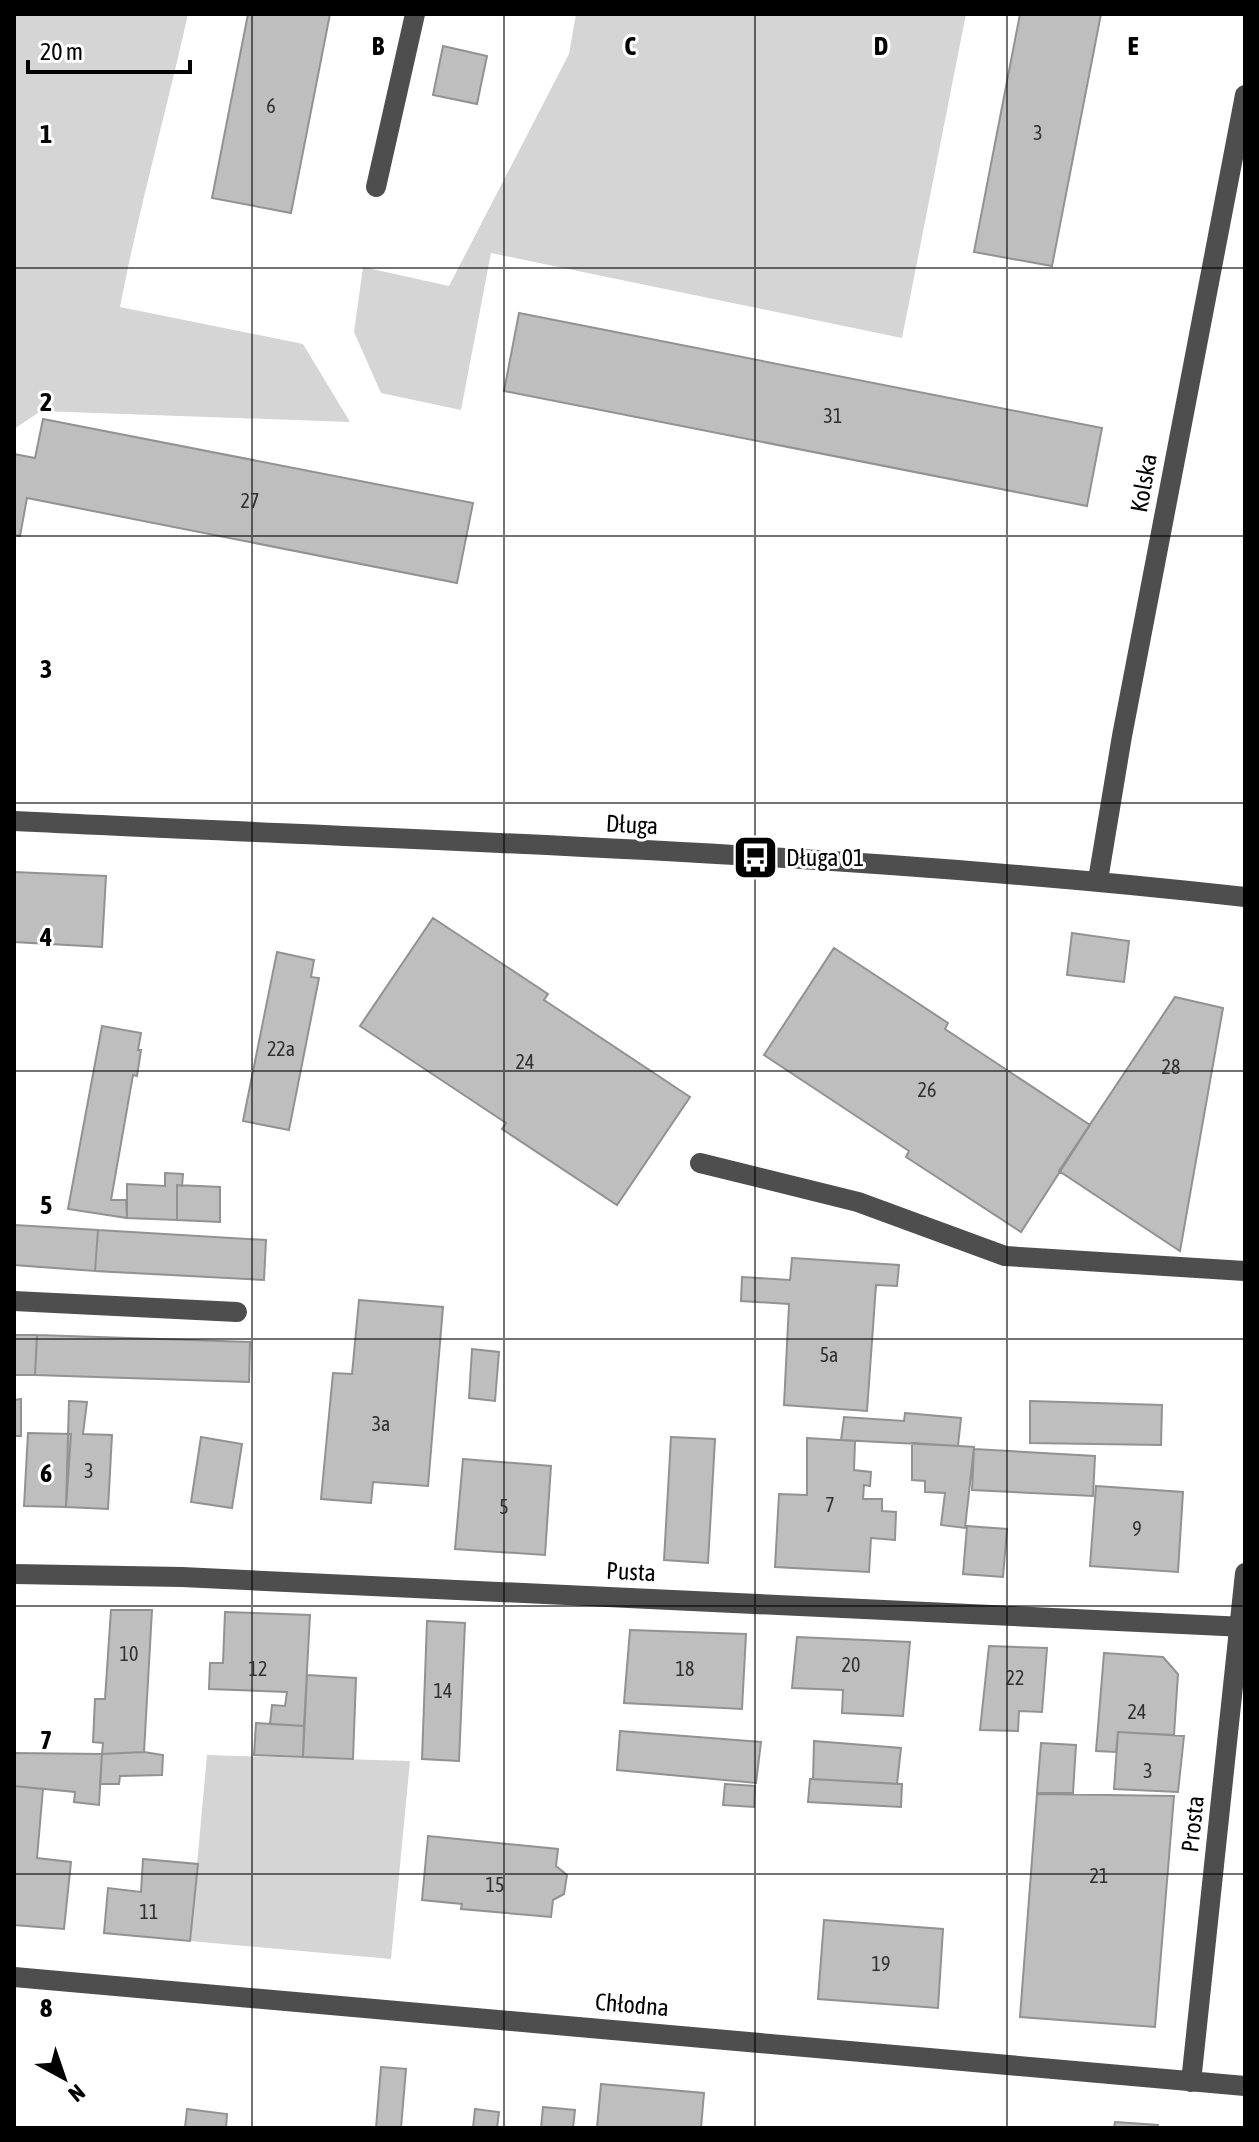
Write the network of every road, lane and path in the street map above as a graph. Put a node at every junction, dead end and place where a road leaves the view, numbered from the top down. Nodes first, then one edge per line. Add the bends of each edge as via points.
1 (415, 14) edge
2 (1245, 95) edge
3 (376, 187) dead end
4 (14, 821) edge
5 (1098, 880) junction
6 (1245, 897) edge
7 (700, 1163) dead end
8 (1245, 1271) edge
9 (14, 1301) edge
10 (237, 1312) dead end
11 (1245, 1573) edge
12 (14, 1574) edge
13 (1242, 1626) edge
14 (14, 1977) edge
15 (1191, 2082) junction
16 (1245, 2086) edge

1 - 3 street
2 - 5 street, Kolska
4 - 5 street, Długa
5 - 6 street, Długa
7 - 8 street via 858,1202 1005,1256
9 - 10 street
11 - 13 street, Prosta
12 - 13 street, Pusta via 182,1577
13 - 15 street, Prosta
14 - 15 street, Chłodna
15 - 16 street, Chłodna

